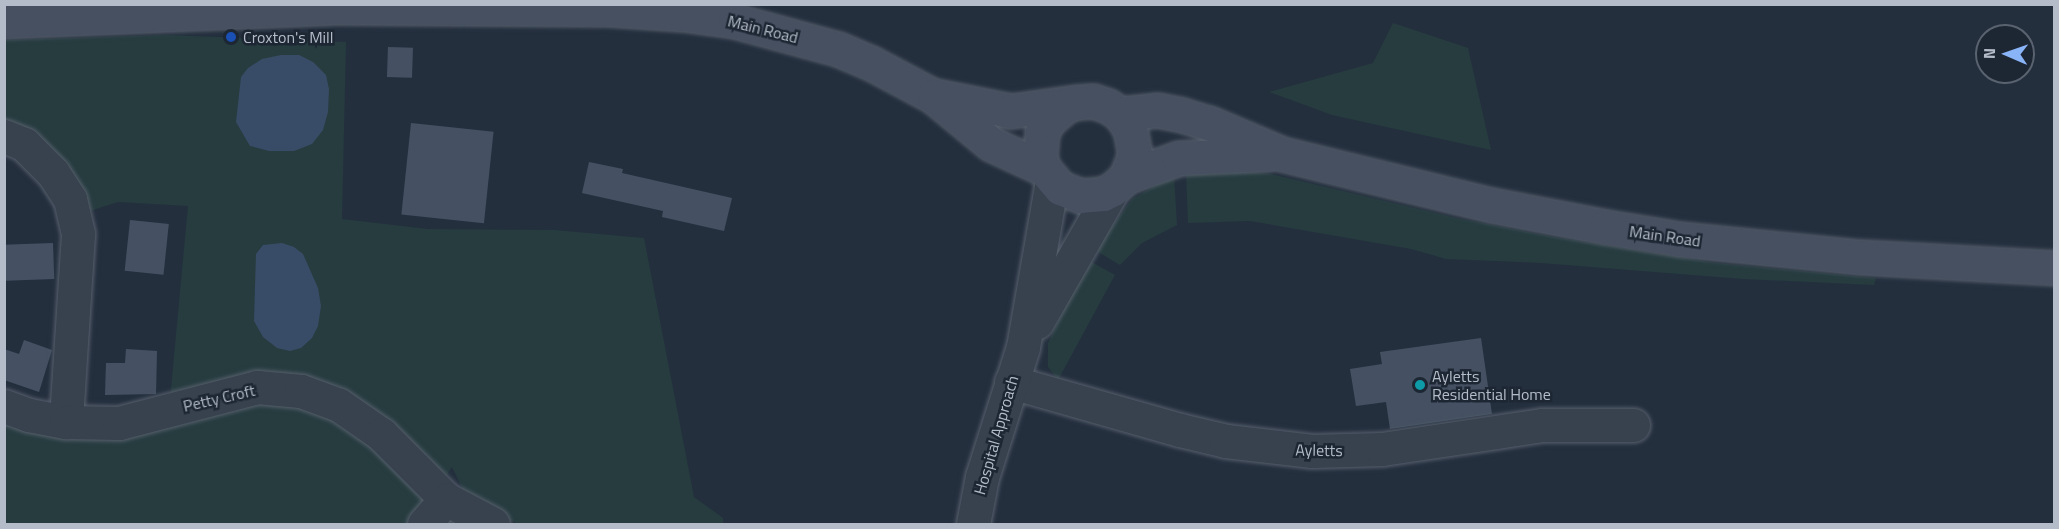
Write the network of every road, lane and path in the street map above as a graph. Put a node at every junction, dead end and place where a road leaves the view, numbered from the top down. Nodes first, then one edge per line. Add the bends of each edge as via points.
1 (433, 6) edge
2 (249, 7) edge
3 (4, 21) edge
4 (933, 96) junction
5 (1078, 102) junction
6 (1120, 114) junction
7 (4, 136) edge
8 (1282, 154) junction
9 (1048, 174) junction
10 (1119, 183) junction
11 (2055, 268) edge
12 (1023, 347) junction
13 (1011, 382) junction
14 (4, 406) edge
15 (66, 422) junction
16 (1633, 425) dead end
17 (446, 499) junction
18 (424, 525) edge
19 (493, 525) edge
20 (973, 525) edge

1 - 2 main road, Main Road
1 - 4 main road, Main Road via 609,9 735,21 838,49
2 - 3 main road, Main Road
4 - 5 main road, Main Road via 1011,111
4 - 9 main road, Main Road via 991,144
5 - 6 main road, Main Road via 1093,101
5 - 9 main road via 1056,112 1042,132 1040,157
6 - 8 main road, Main Road via 1157,110 1182,115
6 - 10 main road via 1131,129 1135,154
7 - 15 street via 24,144 53,173 70,199 78,234
8 - 10 main road, Main Road via 1179,158
8 - 11 main road, Main Road via 1491,205 1679,239 1860,257
9 - 10 main road, Main Road via 1070,194 1081,196 1103,194
9 - 12 street, Hospital Approach
10 - 12 street, Hospital Approach
12 - 13 street, Hospital Approach
13 - 16 street, Ayletts via 1192,433 1311,451 1382,449 1542,425
13 - 20 street, Hospital Approach via 982,477
14 - 15 street, Petty Croft
15 - 17 street, Petty Croft via 119,423 257,387 301,391 339,405 381,434
17 - 18 street
17 - 19 street, Petty Croft

